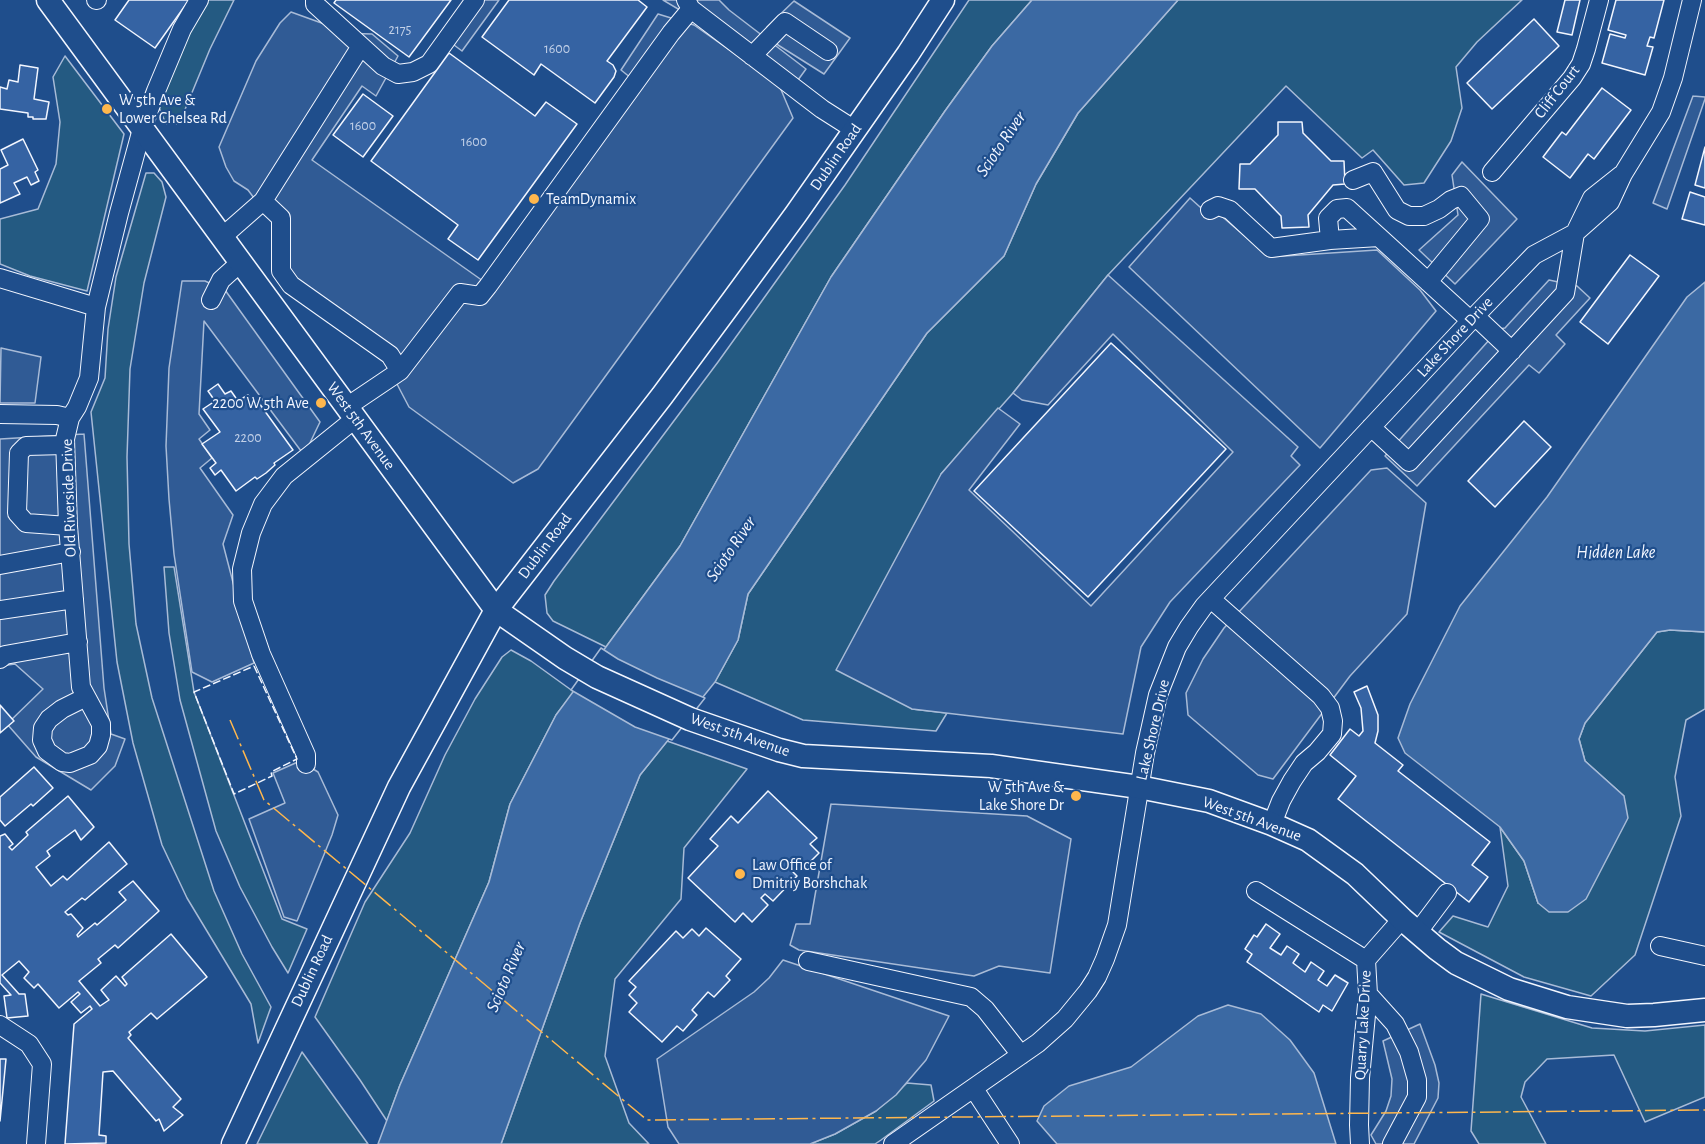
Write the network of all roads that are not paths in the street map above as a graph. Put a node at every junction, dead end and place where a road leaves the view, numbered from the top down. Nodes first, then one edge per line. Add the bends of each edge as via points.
1 (48, 0) edge
2 (199, 0) edge
3 (315, 0) edge
4 (474, 0) edge
5 (943, 0) edge
6 (1599, 0) edge
7 (1692, 0) edge
8 (689, 5) edge
9 (361, 46) junction
10 (828, 51) dead end
11 (752, 56) junction
12 (142, 129) junction
13 (855, 130) junction
14 (1492, 172) dead end
15 (1353, 180) dead end
16 (263, 201) junction
17 (1210, 210) dead end
18 (1575, 232) junction
19 (222, 237) junction
20 (1379, 237) junction
21 (1330, 240) junction
22 (241, 262) junction
23 (0, 278) edge
24 (1428, 282) junction
25 (211, 300) dead end
26 (96, 307) junction
27 (1473, 318) junction
28 (1512, 351) junction
29 (400, 371) junction
30 (352, 412) junction
31 (0, 414) edge
32 (70, 418) junction
33 (1371, 427) junction
34 (65, 445) junction
35 (69, 526) junction
36 (70, 552) junction
37 (0, 565) edge
38 (74, 599) junction
39 (1211, 599) junction
40 (0, 610) edge
41 (496, 610) junction
42 (78, 642) junction
43 (0, 659) edge
44 (86, 697) dead end
45 (306, 764) dead end
46 (1139, 787) junction
47 (1272, 824) junction
48 (1256, 891) dead end
49 (1447, 893) dead end
50 (1409, 926) junction
51 (1660, 946) dead end
52 (1705, 956) edge
53 (1366, 960) junction
54 (808, 961) dead end
55 (1368, 994) junction
56 (1705, 1010) edge
57 (0, 1025) edge
58 (1021, 1055) junction
59 (974, 1089) junction
60 (36, 1144) edge
61 (233, 1144) edge
62 (893, 1144) edge
63 (1010, 1144) edge
64 (1360, 1144) edge
65 (1392, 1144) edge

1 - 12 main road, West 5th Avenue
2 - 12 street, Old Riverside Drive via 182,29
3 - 9 street
4 - 9 street via 429,64 413,72 398,74
5 - 13 main road, Dublin Road
6 - 14 street, Cliff Court via 1577,71
7 - 18 street via 1661,112 1623,174 1592,198
8 - 11 street
8 - 29 street via 488,286 480,296 460,293
9 - 16 street
10 - 11 street via 785,22
11 - 13 street
12 - 19 main road, West 5th Avenue
12 - 26 street, Old Riverside Drive
13 - 41 main road, Dublin Road via 662,396
15 - 24 street via 1373,172 1397,210 1409,216 1424,216 1461,196 1480,219
16 - 19 street
16 - 29 street via 280,218 281,271 291,285 390,355
17 - 21 street via 1218,206 1230,210 1270,248
18 - 27 street, Lake Shore Drive via 1534,255
18 - 28 street via 1565,293
19 - 22 main road, West 5th Avenue
20 - 21 street
20 - 21 street via 1347,208 1336,209 1329,218
20 - 24 street
22 - 25 street via 221,280
22 - 30 main road, West 5th Avenue
23 - 26 street
24 - 27 street
26 - 32 street, Old Riverside Drive via 89,378
27 - 28 street
27 - 33 street, Lake Shore Drive
28 - 33 street via 1409,462
29 - 30 street
30 - 41 main road, West 5th Avenue
30 - 45 street via 284,476 263,504 242,569 243,601 261,654 306,754
31 - 32 street
32 - 34 street, Old Riverside Drive
33 - 39 street, Lake Shore Drive
34 - 35 street, Old Riverside Drive
34 - 35 street via 26,446 19,453 17,513 26,523
35 - 36 street, Old Riverside Drive
36 - 37 street
36 - 38 street, Old Riverside Drive
38 - 40 street
38 - 42 street, Old Riverside Drive
39 - 46 street, Lake Shore Drive via 1189,627 1164,675
39 - 47 street via 1322,696 1330,708 1332,734 1292,781
41 - 46 main road, West 5th Avenue via 597,676 646,700 690,719 803,756 991,766
41 - 61 main road, Dublin Road via 399,787
42 - 43 street
42 - 44 street, Old Riverside Drive via 81,687
46 - 47 main road, West 5th Avenue via 1209,801
46 - 58 street, Lake Shore Drive via 1117,925 1105,959 1076,1007 1052,1032
47 - 50 main road, West 5th Avenue via 1331,855
48 - 53 street
49 - 50 street, Quarry Lake Drive
50 - 53 street, Quarry Lake Drive
50 - 56 main road, West 5th Avenue via 1456,963 1509,989 1567,1007 1627,1016
51 - 52 street
53 - 55 street, Quarry Lake Drive
54 - 58 street via 971,997
55 - 64 street, Quarry Lake Drive via 1360,1078
55 - 65 street via 1395,1024 1418,1080 1417,1097
57 - 60 street via 29,1044 42,1064
58 - 59 street, Lake Shore Drive
59 - 62 street, Lake Shore Drive
59 - 63 street

